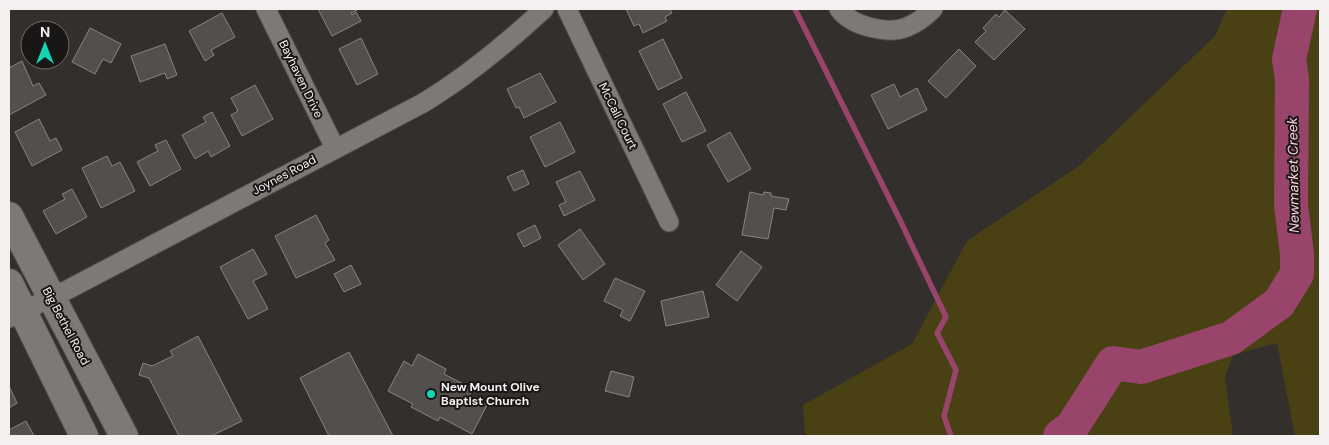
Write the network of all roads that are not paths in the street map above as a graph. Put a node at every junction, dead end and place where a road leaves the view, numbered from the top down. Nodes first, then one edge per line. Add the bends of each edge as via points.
1 (266, 9) edge
2 (544, 9) edge
3 (567, 9) edge
4 (839, 9) edge
5 (933, 9) edge
6 (335, 148) junction
7 (9, 216) edge
8 (669, 222) dead end
9 (9, 283) edge
10 (51, 298) junction
11 (16, 314) edge
12 (84, 436) edge
13 (124, 436) edge

1 - 6 street, Bayhaven Drive
2 - 6 street, Joynes Road via 510,41 453,85
3 - 8 street, McCall Court
4 - 5 street via 860,25 883,30 906,28
6 - 10 street, Joynes Road
7 - 10 main road, Big Bethel Road
9 - 11 main road
10 - 11 street, Joynes Road
10 - 13 main road, Big Bethel Road
11 - 12 main road

